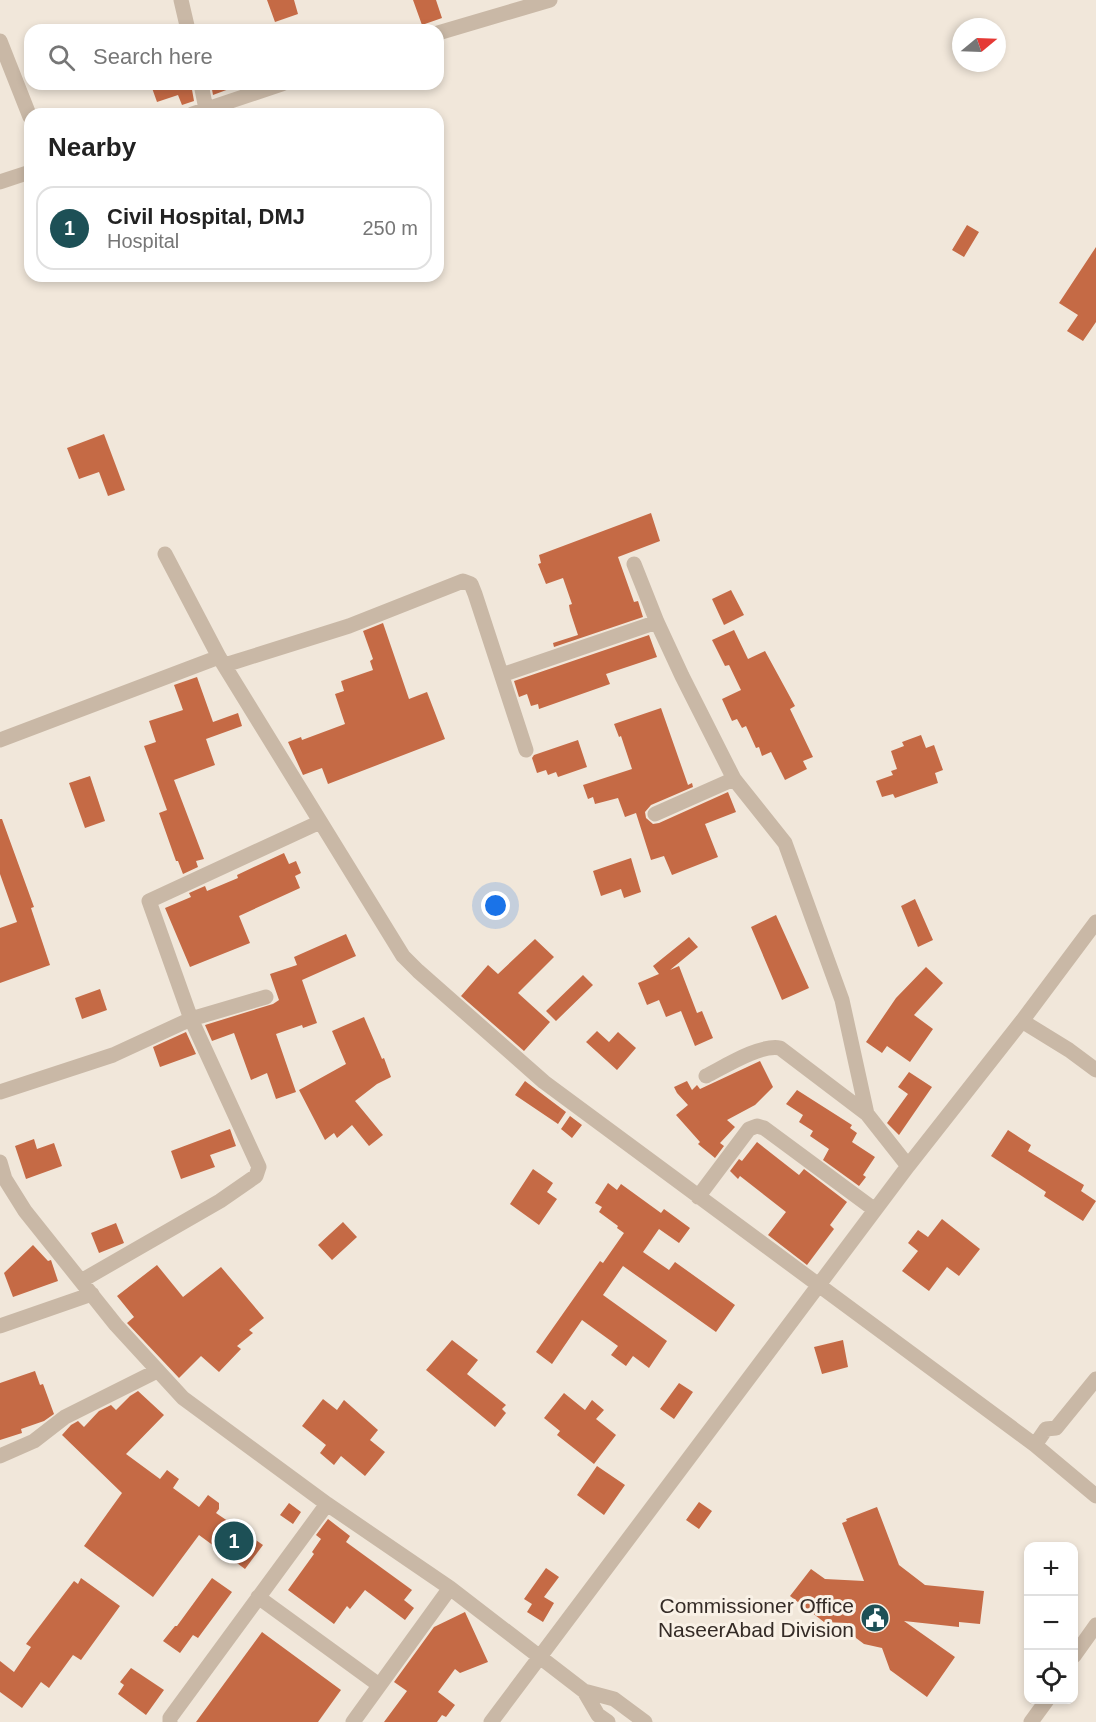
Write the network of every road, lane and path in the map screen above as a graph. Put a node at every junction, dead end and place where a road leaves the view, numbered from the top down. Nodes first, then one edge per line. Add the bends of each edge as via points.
1 (181, 0) edge
2 (550, 0) edge
3 (187, 24) edge
4 (444, 31) edge
5 (0, 41) edge
6 (201, 90) edge
7 (264, 90) edge
8 (26, 108) edge
9 (199, 108) edge
10 (208, 108) edge
11 (24, 174) edge
12 (0, 182) edge
13 (165, 554) dead end
14 (634, 564) dead end
15 (657, 622) junction
16 (222, 661) junction
17 (502, 675) junction
18 (0, 740) edge
19 (526, 750) dead end
20 (734, 779) junction
21 (655, 814) dead end
22 (320, 822) junction
23 (1096, 922) edge
24 (266, 997) dead end
25 (191, 1019) junction
26 (1022, 1021) junction
27 (1096, 1070) edge
28 (706, 1076) dead end
29 (0, 1092) edge
30 (867, 1114) junction
31 (0, 1162) edge
32 (908, 1166) junction
33 (698, 1197) junction
34 (875, 1210) junction
35 (81, 1281) junction
36 (819, 1287) junction
37 (92, 1294) junction
38 (0, 1326) edge
39 (157, 1371) junction
40 (1096, 1378) edge
41 (1035, 1445) junction
42 (0, 1456) edge
43 (1096, 1496) edge
44 (327, 1504) junction
45 (450, 1588) junction
46 (258, 1598) junction
47 (1096, 1625) edge
48 (1078, 1650) edge
49 (540, 1658) junction
50 (379, 1685) junction
51 (584, 1691) junction
52 (1044, 1704) edge
53 (170, 1722) edge
54 (353, 1722) edge
55 (491, 1722) edge
56 (608, 1722) edge
57 (645, 1722) edge
58 (1031, 1722) edge

1 - 3 street
2 - 4 street
5 - 8 street
6 - 9 street
7 - 10 street
11 - 12 street
13 - 16 street
14 - 15 street
15 - 17 street
15 - 20 street
16 - 17 street via 350,626 463,580 471,585
16 - 18 street
16 - 22 street
17 - 19 street
20 - 21 street
20 - 30 street via 785,843 842,1000
22 - 25 street via 149,901
22 - 33 street via 403,956 418,971 544,1082
23 - 26 street
24 - 25 street
25 - 29 street via 113,1055
25 - 35 street via 259,1167 256,1176
26 - 27 street
26 - 32 street
28 - 30 street via 762,1050 780,1048
30 - 32 street
31 - 35 street via 5,1179 25,1212
32 - 34 street
33 - 34 street via 749,1130 757,1126
33 - 36 street
34 - 36 street
35 - 37 street
36 - 41 street
36 - 49 street
37 - 38 street
37 - 39 street
39 - 42 street via 65,1417 34,1441
39 - 44 street via 183,1398
40 - 41 street via 1056,1428 1046,1429
41 - 43 street
44 - 45 street
44 - 46 street
45 - 49 street
45 - 50 street
46 - 50 street
46 - 53 street
47 - 48 street
49 - 51 street
49 - 55 street
50 - 54 street
51 - 56 street via 598,1715
51 - 57 street via 614,1699
52 - 58 street

